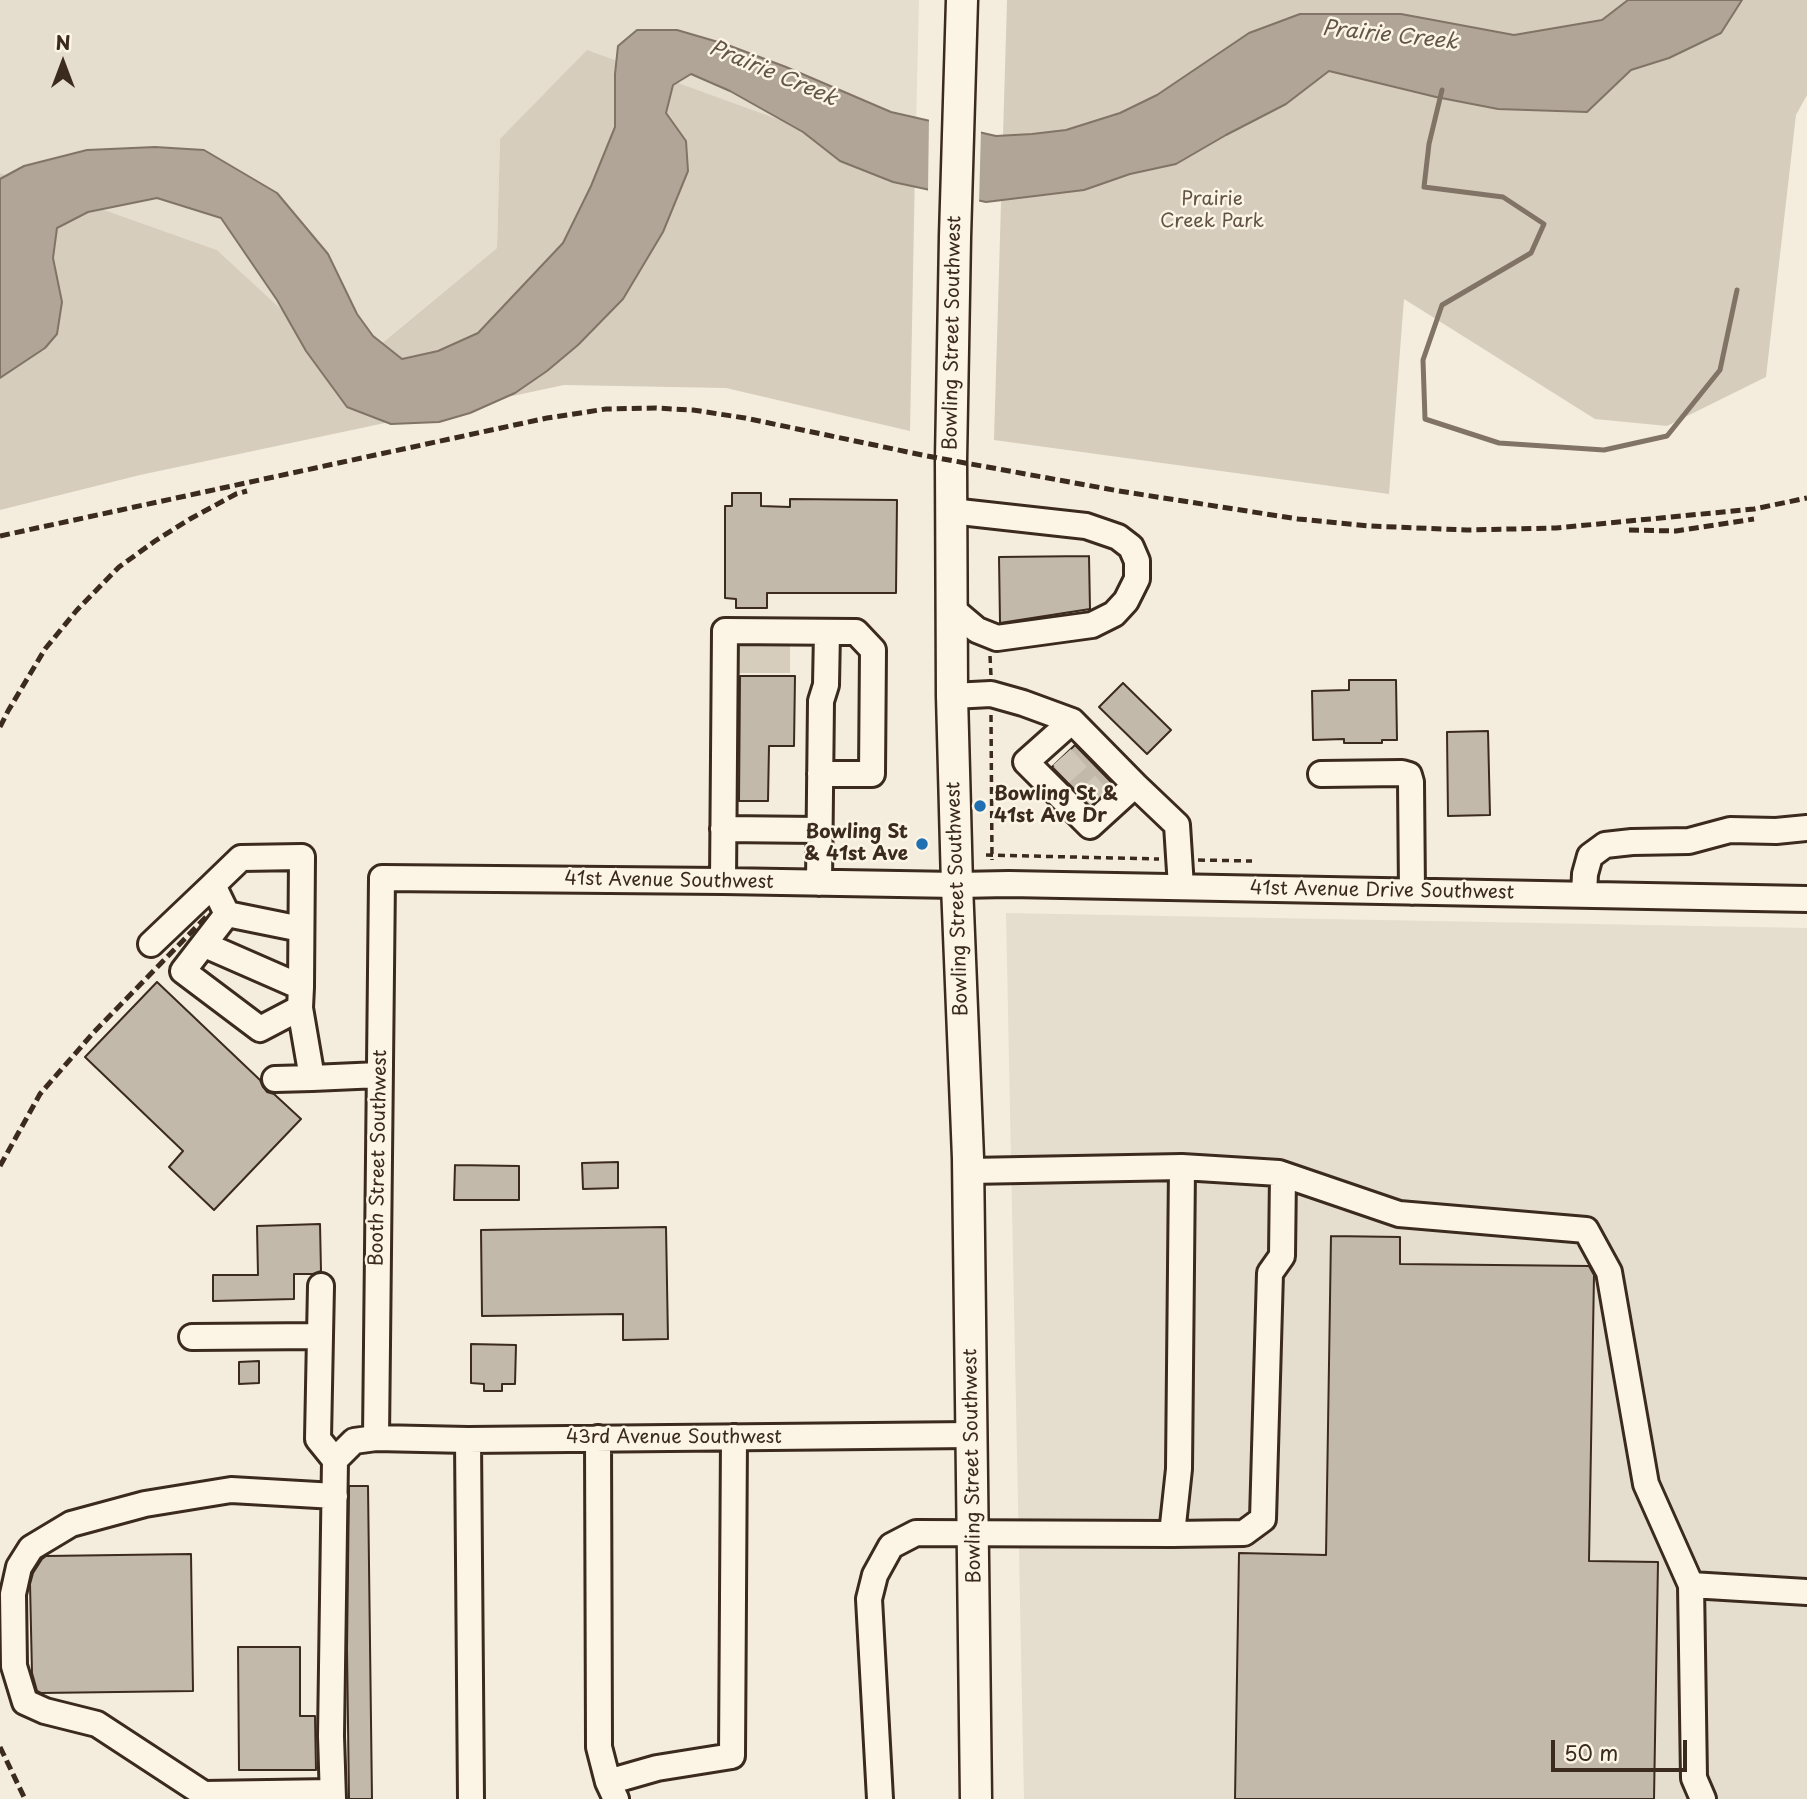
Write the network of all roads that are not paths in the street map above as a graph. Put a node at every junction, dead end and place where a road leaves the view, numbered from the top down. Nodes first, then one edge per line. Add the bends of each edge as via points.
1 (962, 0) edge
2 (951, 511) junction
3 (951, 608) junction
4 (827, 632) junction
5 (952, 696) junction
6 (1072, 721) junction
7 (820, 774) junction
8 (1321, 774) dead end
9 (1135, 785) junction
10 (1807, 828) edge
11 (723, 829) junction
12 (820, 830) junction
13 (382, 878) joint
14 (723, 881) junction
15 (819, 883) junction
16 (213, 885) junction
17 (957, 885) junction
18 (1181, 887) junction
19 (1412, 892) junction
20 (1584, 895) junction
21 (1807, 899) edge
22 (227, 914) junction
23 (301, 929) junction
24 (151, 944) dead end
25 (205, 945) junction
26 (300, 998) junction
27 (379, 1075) junction
28 (312, 1077) junction
29 (275, 1079) dead end
30 (1182, 1167) junction
31 (969, 1171) junction
32 (1283, 1175) junction
33 (321, 1286) dead end
34 (320, 1336) junction
35 (192, 1337) dead end
36 (972, 1435) junction
37 (734, 1437) junction
38 (376, 1438) junction
39 (598, 1438) junction
40 (468, 1440) junction
41 (335, 1460) junction
42 (334, 1496) junction
43 (974, 1533) junction
44 (1172, 1534) junction
45 (1691, 1585) junction
46 (1807, 1592) edge
47 (612, 1790) edge
48 (333, 1796) edge
49 (471, 1799) edge
50 (880, 1799) edge
51 (976, 1799) edge
52 (1703, 1799) edge

1 - 2 main road, Bowling Street Southwest
2 - 3 main road, Bowling Street Southwest
2 - 3 street via 1086,526 1118,537 1131,547 1138,561 1138,579 1126,601 1114,614 1092,625 997,638 977,630
3 - 5 main road, Bowling Street Southwest
4 - 7 street
4 - 7 street via 856,632 873,650 872,774
4 - 11 street via 725,631
5 - 6 street via 991,694
5 - 17 main road, Bowling Street Southwest
6 - 9 street
6 - 9 street via 1056,749 1026,762 1090,826 1104,803
7 - 12 street
8 - 19 street via 1409,775
9 - 18 street via 1177,825
10 - 20 street via 1730,830 1689,841 1605,845 1590,856
11 - 12 street
11 - 14 street
12 - 15 street
13 - 14 street, 41st Avenue Southwest
13 - 27 street, Booth Street Southwest
14 - 15 street, 41st Avenue Southwest
15 - 17 street, 41st Avenue Southwest
16 - 22 street
16 - 23 street via 241,858 302,857
16 - 24 street
17 - 18 street, 41st Avenue Drive Southwest
17 - 31 main road, Bowling Street Southwest
18 - 19 street, 41st Avenue Drive Southwest
19 - 20 street, 41st Avenue Drive Southwest
20 - 21 street, 41st Avenue Drive Southwest
22 - 23 street
22 - 25 street
23 - 26 street
25 - 26 street
25 - 26 street via 183,971 260,1029
26 - 28 street
27 - 28 street
27 - 38 street, Booth Street Southwest
28 - 29 street
30 - 31 street
30 - 32 street
30 - 44 street via 1179,1469
31 - 36 main road, Bowling Street Southwest
32 - 44 street via 1282,1256 1270,1273 1263,1519 1244,1533
32 - 45 street via 1399,1214 1586,1230 1609,1272 1646,1484
33 - 34 street
34 - 35 street
34 - 41 street via 318,1439
36 - 37 street, 43rd Avenue Southwest
36 - 43 main road, Bowling Street Southwest
37 - 39 street, 43rd Avenue Southwest
37 - 47 street via 733,1756 657,1768
38 - 40 street, 43rd Avenue Southwest
38 - 41 street via 354,1441
39 - 40 street, 43rd Avenue Southwest
39 - 47 street via 599,1747
40 - 49 street
41 - 42 street
42 - 48 street
42 - 48 street via 231,1490 145,1504 71,1524 31,1548 19,1567 13,1594 14,1666 25,1702 97,1724 204,1794
43 - 44 street
43 - 50 street via 916,1533 891,1546 875,1575 869,1599
43 - 51 main road, Bowling Street Southwest
45 - 46 street
45 - 52 street via 1694,1778

